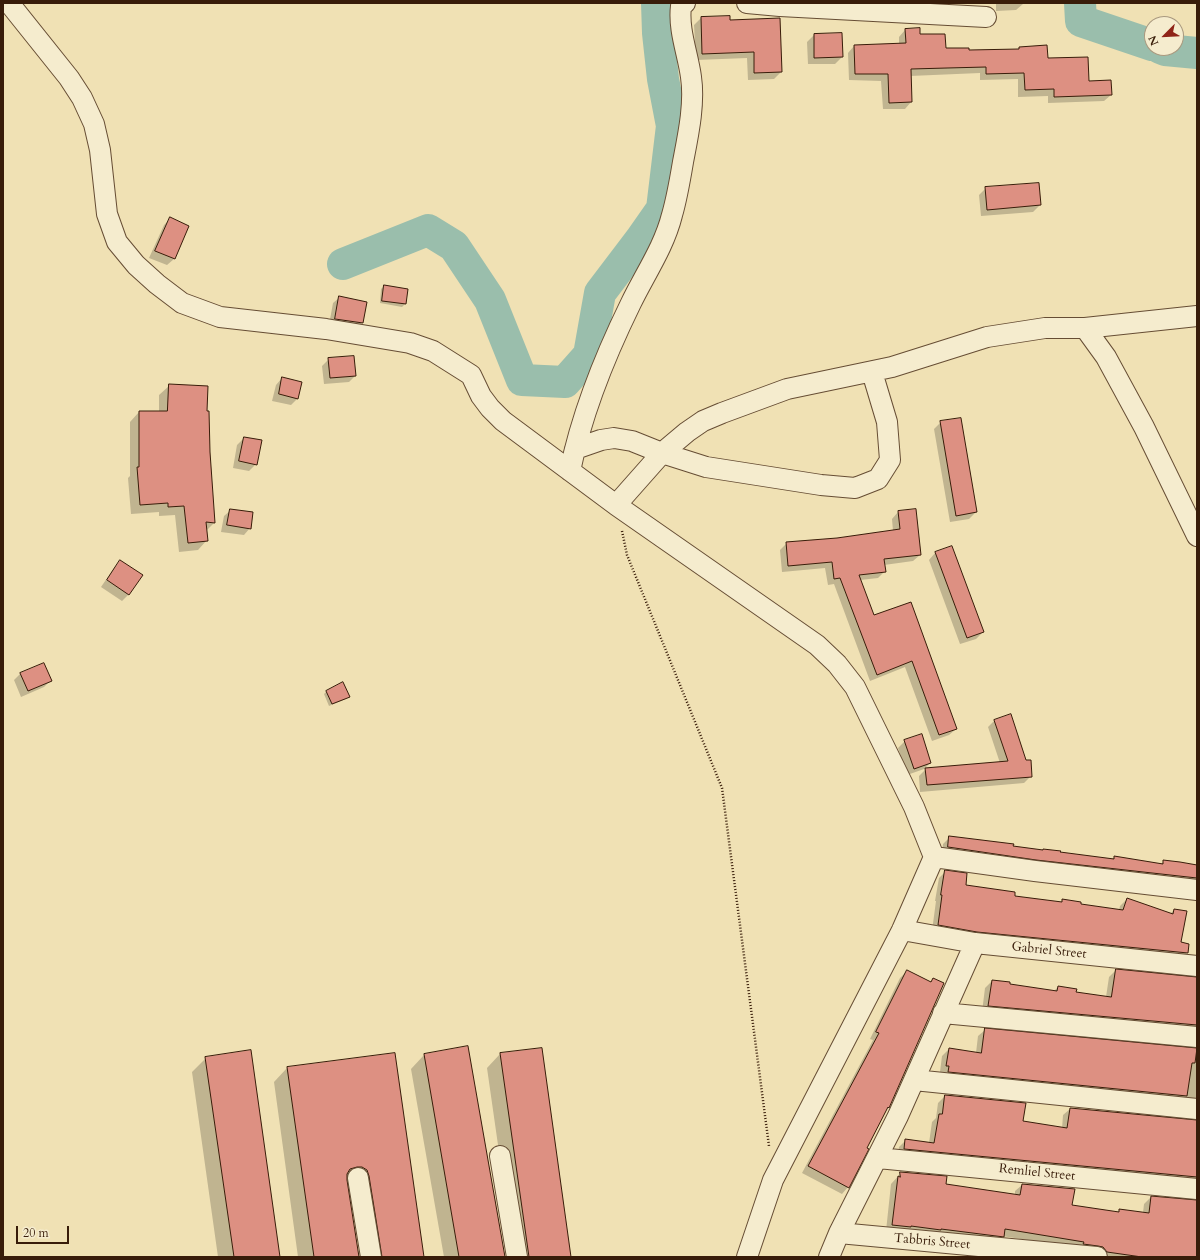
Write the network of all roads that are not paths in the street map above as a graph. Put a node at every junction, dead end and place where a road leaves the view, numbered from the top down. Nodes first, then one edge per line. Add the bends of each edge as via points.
1 (9, 3) edge
2 (684, 3) edge
3 (747, 3) edge
4 (986, 17) dead end
5 (1197, 316) edge
6 (1085, 328) junction
7 (872, 372) junction
8 (574, 449) junction
9 (662, 453) junction
10 (570, 471) junction
11 (616, 505) junction
12 (1197, 536) edge
13 (934, 857) junction
14 (1197, 890) edge
15 (902, 930) junction
16 (975, 943) junction
17 (1197, 966) edge
18 (943, 1013) junction
19 (1197, 1038) edge
20 (914, 1080) junction
21 (1197, 1108) edge
22 (500, 1156) dead end
23 (878, 1158) junction
24 (358, 1178) dead end
25 (1197, 1189) edge
26 (839, 1233) junction
27 (371, 1257) edge
28 (517, 1257) edge
29 (747, 1257) edge
30 (829, 1257) edge
31 (1097, 1257) edge

1 - 10 street via 82,98 94,124 100,150 107,214 117,242 136,265 157,284 182,303 220,317 326,329 410,344 433,351 471,375 490,408
2 - 8 street via 680,12 691,78 691,108 672,216 658,254 631,302 604,362
3 - 4 street
5 - 6 street
6 - 7 street via 1045,328 987,337
6 - 12 street via 1106,357 1144,427
7 - 9 street via 787,389 722,413 703,421
7 - 9 street via 887,422 890,460 878,480 855,488 821,485 706,467
8 - 9 street via 614,438 632,441
8 - 10 street
9 - 11 street
10 - 11 street
11 - 13 street via 817,645 837,664 855,687 914,807
13 - 14 street
13 - 15 street
15 - 16 street, Gabriel Street
15 - 29 street via 773,1180
16 - 17 street, Gabriel Street
16 - 18 street
18 - 19 street
18 - 20 street
20 - 21 street
20 - 23 street
22 - 28 street
23 - 25 street, Remliel Street
23 - 26 street
24 - 27 street
26 - 30 street
26 - 31 street, Tabbris Street

